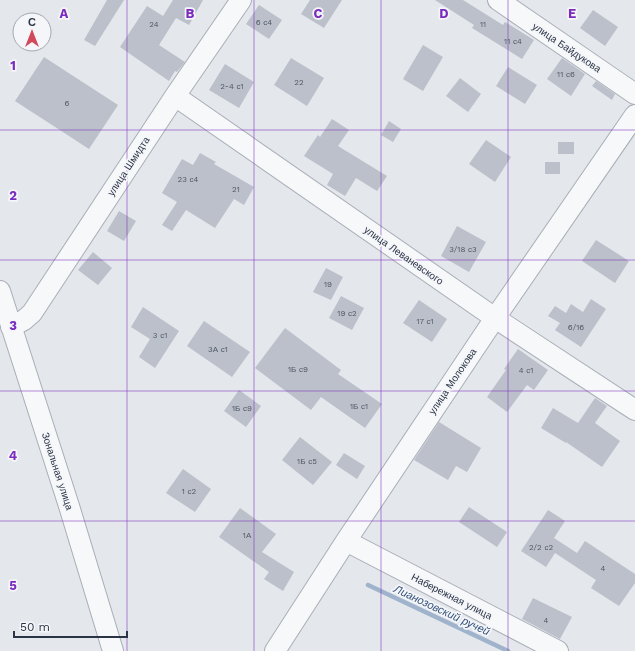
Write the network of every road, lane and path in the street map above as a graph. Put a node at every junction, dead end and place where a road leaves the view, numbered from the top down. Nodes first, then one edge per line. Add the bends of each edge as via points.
1 (241, 0) edge
2 (498, 0) edge
3 (635, 94) edge
4 (174, 96) junction
5 (635, 114) edge
6 (0, 291) edge
7 (494, 318) junction
8 (11, 327) junction
9 (635, 410) edge
10 (346, 541) junction
11 (113, 651) edge
12 (275, 651) edge
13 (558, 651) edge

1 - 4 street, улица Шмидта
2 - 3 street, улица Байдукова
4 - 7 street, улица Леваневского
4 - 8 street, улица Шмидта via 32,312
5 - 7 street, улица Молокова
6 - 8 street, Зональная улица
7 - 9 street, улица Леваневского
7 - 10 street, улица Молокова
8 - 11 street, Зональная улица
10 - 12 street, улица Молокова
10 - 13 street, Набережная улица

